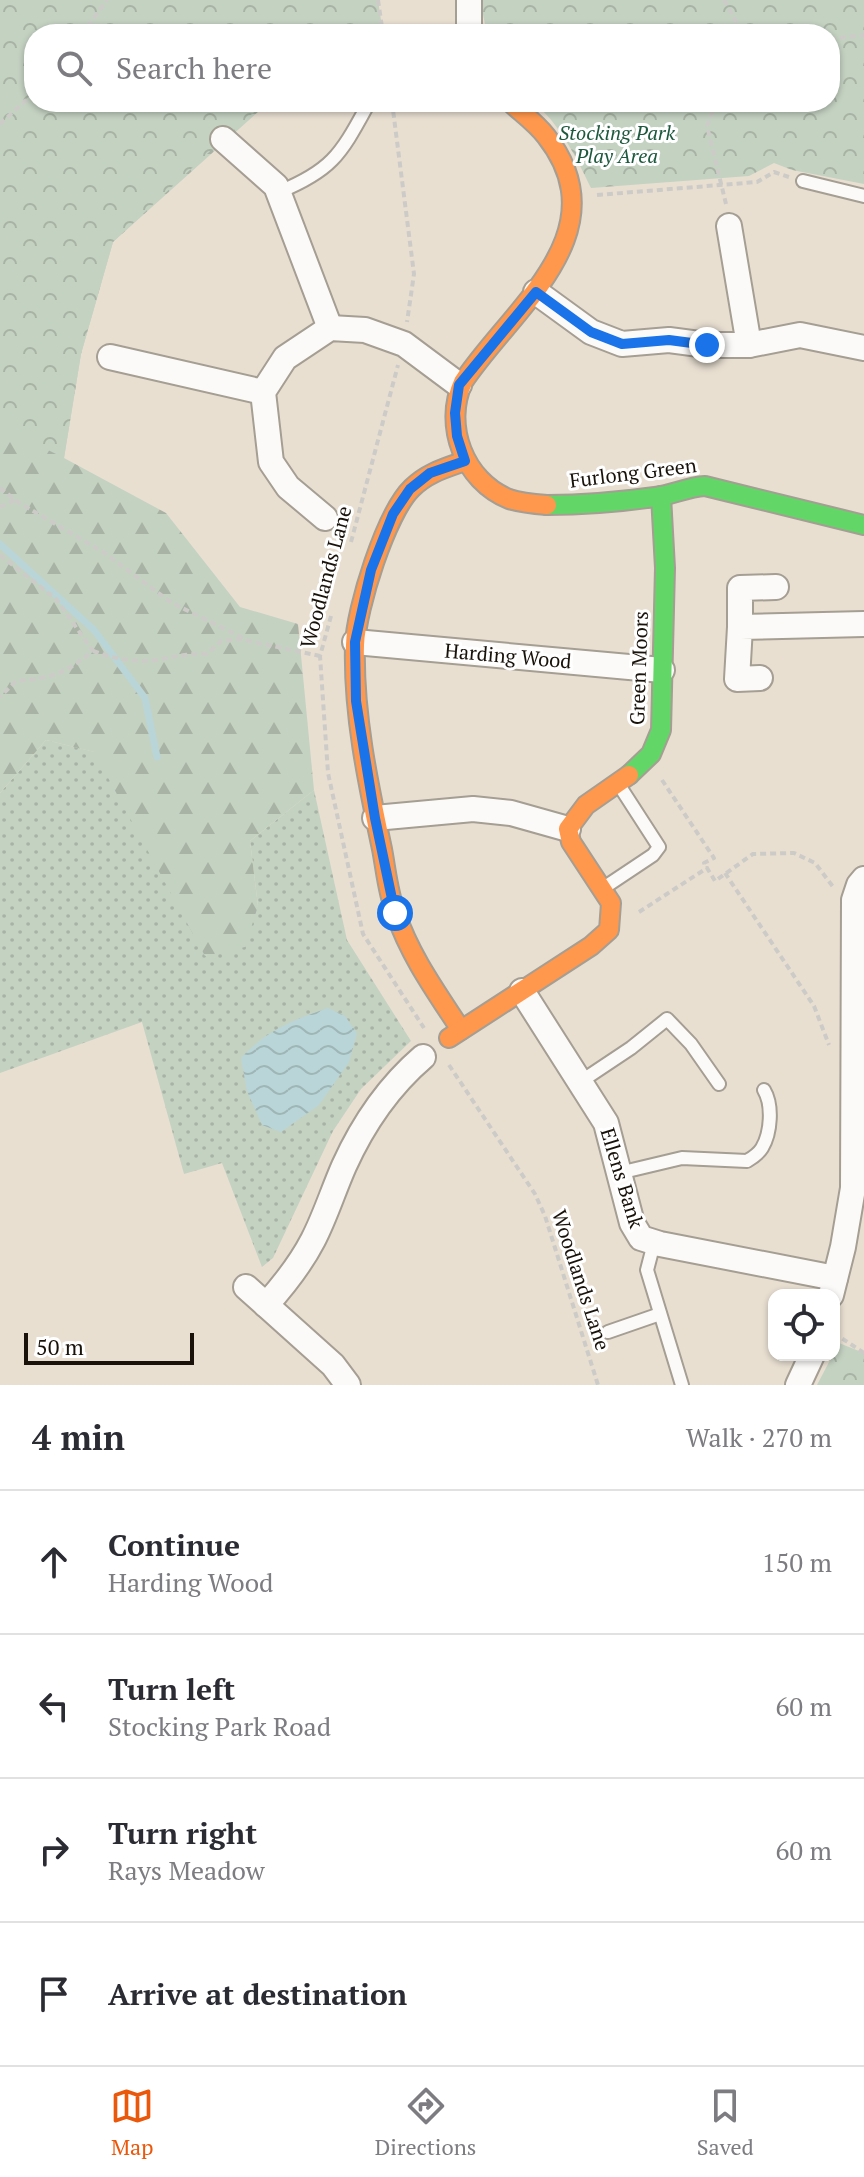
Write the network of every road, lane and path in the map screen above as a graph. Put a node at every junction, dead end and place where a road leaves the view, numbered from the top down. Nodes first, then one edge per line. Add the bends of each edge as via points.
1 (107, 0) edge
2 (378, 0) edge
3 (469, 0) edge
4 (724, 0) edge
5 (89, 24) edge
6 (382, 24) edge
7 (469, 24) edge
8 (737, 24) edge
9 (864, 35) edge
10 (840, 38) edge
11 (24, 102) edge
12 (364, 112) edge
13 (393, 112) edge
14 (520, 112) edge
15 (712, 112) edge
16 (0, 124) edge
17 (223, 139) dead end
18 (803, 181) joint
19 (723, 184) junction
20 (279, 192) junction
21 (864, 196) edge
22 (573, 197) junction
23 (729, 226) joint
24 (536, 292) junction
25 (330, 328) junction
26 (404, 344) junction
27 (749, 345) junction
28 (864, 348) edge
29 (110, 357) dead end
30 (459, 385) junction
31 (263, 392) junction
32 (465, 461) junction
33 (0, 488) edge
34 (661, 496) junction
35 (15, 500) junction
36 (0, 507) edge
37 (325, 518) dead end
38 (864, 525) edge
39 (348, 552) dead end
40 (0, 555) edge
41 (776, 587) dead end
42 (332, 612) dead end
43 (864, 624) edge
44 (740, 627) junction
45 (245, 639) junction
46 (355, 642) junction
47 (93, 651) junction
48 (320, 656) junction
49 (662, 670) junction
50 (760, 678) dead end
51 (0, 697) edge
52 (617, 781) junction
53 (375, 818) junction
54 (568, 829) junction
55 (725, 873) junction
56 (864, 879) edge
57 (602, 889) junction
58 (840, 895) dead end
59 (609, 930) junction
60 (522, 991) junction
61 (830, 1028) dead end
62 (432, 1050) junction
63 (580, 1082) junction
64 (719, 1084) dead end
65 (764, 1090) dead end
66 (619, 1173) junction
67 (858, 1189) edge
68 (654, 1243) junction
69 (246, 1287) dead end
70 (833, 1287) edge
71 (266, 1305) junction
72 (660, 1314) junction
73 (608, 1332) dead end
74 (840, 1337) edge
75 (864, 1353) edge
76 (809, 1361) edge
77 (348, 1385) edge
78 (598, 1385) edge
79 (682, 1385) edge
80 (798, 1385) edge

1 - 5 path
2 - 6 path
3 - 7 street
4 - 8 path
9 - 10 path
11 - 16 path
12 - 20 lane via 347,143 323,169
13 - 26 path, Woodlands Lane via 414,274
14 - 22 street via 547,138 566,170
15 - 19 path via 707,126
17 - 20 street
18 - 19 path via 774,172 757,182
18 - 21 lane
19 - 22 path
19 - 23 path
20 - 25 street
22 - 24 street via 571,228
23 - 27 street
24 - 27 street via 591,332 622,344 669,340
24 - 30 street
25 - 26 street via 365,330
25 - 31 street via 285,358
26 - 30 street
26 - 39 path, Woodlands Lane
27 - 28 street via 800,335
29 - 31 street
30 - 32 street via 455,413
31 - 37 street via 271,462 288,487
32 - 34 street, Furlong Green via 485,483 515,501 556,504
32 - 46 street via 430,473 410,489 393,514 371,570
33 - 35 path
34 - 38 street, Furlong Green via 694,484 715,487
34 - 49 street, Green Moors
35 - 36 path
35 - 45 path via 103,552 172,603
40 - 47 path via 56,599
41 - 44 street via 740,588
42 - 48 path, Woodlands Lane
43 - 44 street
44 - 50 street via 737,679
45 - 47 path via 221,641 207,654 153,660 116,659
45 - 48 path
46 - 49 street, Harding Wood
46 - 53 street via 356,701
47 - 51 path via 68,670 16,681
48 - 62 path, Woodlands Lane via 328,773 363,934
49 - 52 street, Green Moors via 661,730 653,752
52 - 54 street, Green Moors via 586,802
52 - 57 lane via 659,847
53 - 54 street via 473,809
53 - 60 street via 395,913 455,1034
54 - 57 street
55 - 58 path via 753,854 794,853 815,863
55 - 59 path via 715,881 707,868
55 - 61 path via 814,1006 831,1051
56 - 67 street, Ellens Bank via 854,900
57 - 59 street via 611,903
59 - 60 street
60 - 63 street, Ellens Bank
62 - 71 street via 403,1074 369,1117 313,1239
62 - 78 path, Woodlands Lane via 535,1194
63 - 64 lane via 667,1019
63 - 66 street, Ellens Bank via 606,1123
65 - 66 lane via 770,1099 766,1134 761,1149 747,1161 682,1158
66 - 68 street, Ellens Bank via 632,1223 641,1238
67 - 70 street, Ellens Bank
68 - 70 street, Ellens Bank
68 - 72 lane via 647,1270
69 - 71 street
71 - 77 street
72 - 73 lane
72 - 79 lane
74 - 75 path
76 - 80 street

